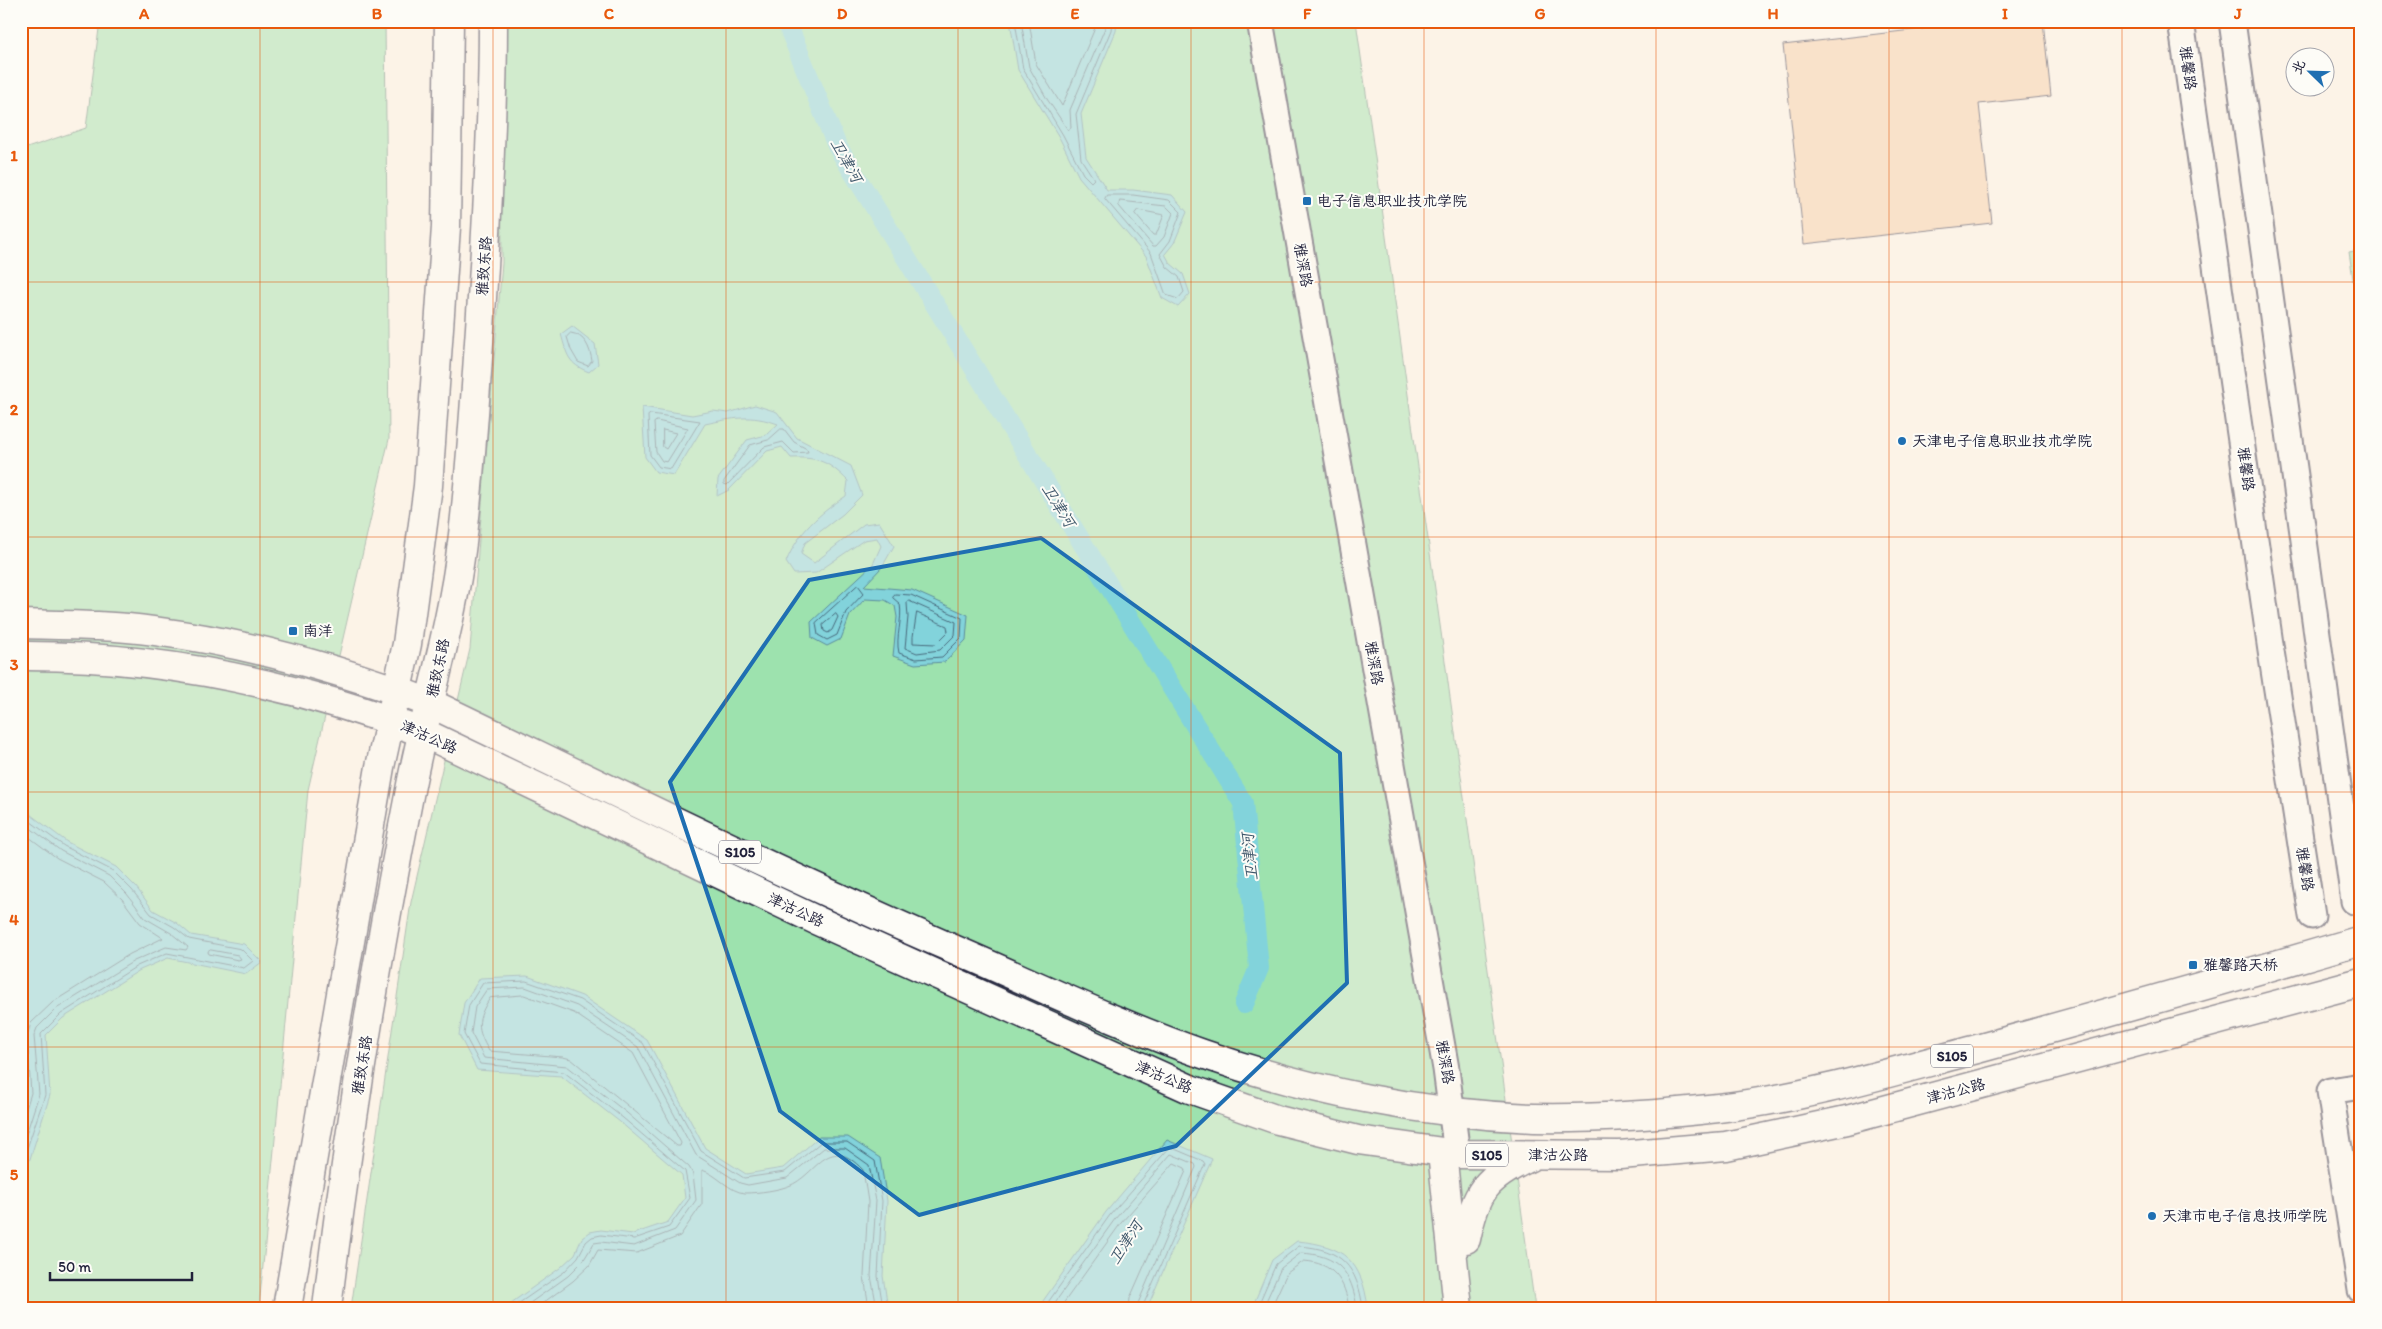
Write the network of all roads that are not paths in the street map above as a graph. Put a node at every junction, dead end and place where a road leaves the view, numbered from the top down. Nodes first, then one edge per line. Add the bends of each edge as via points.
1 (449, 21) edge
2 (493, 21) edge
3 (1247, 21) edge
4 (1260, 21) edge
5 (2181, 21) edge
6 (2232, 21) edge
7 (21, 624) edge
8 (21, 656) edge
9 (398, 691) junction
10 (430, 703) junction
11 (390, 720) junction
12 (424, 733) junction
13 (2354, 901) dead end
14 (2312, 916) dead end
15 (2361, 940) edge
16 (2361, 982) edge
17 (2361, 1086) edge
18 (1444, 1110) junction
19 (1533, 1118) junction
20 (1533, 1156) junction
21 (1457, 1160) junction
22 (1458, 1230) junction
23 (2361, 1290) edge
24 (287, 1308) edge
25 (327, 1308) edge
26 (1458, 1308) edge
27 (1473, 1308) edge

1 - 9 main road via 446,227 437,386 428,486
2 - 10 main road, 雅致东路 via 490,179 462,545
3 - 18 street, 雅深路 via 1385,784 1432,1066
4 - 18 street, 雅深路
5 - 14 street, 雅馨路
6 - 13 street
7 - 9 main road, 津沽公路 / S105 via 153,631 220,641 327,668
8 - 11 main road, 津沽公路 / S105 via 71,656 170,666 275,686
9 - 10 main road, 津沽公路 / S105
9 - 11 main road
10 - 12 main road, 雅致东路
10 - 18 main road, 津沽公路 / S105 via 830,896 1137,1028 1274,1077
11 - 12 main road, 津沽公路 / S105
11 - 24 main road
12 - 21 main road, 津沽公路 / S105 via 818,921 1190,1089 1278,1120
12 - 25 main road, 雅致东路 via 381,944 336,1230
15 - 19 main road, 津沽公路 / S105 via 2138,1005 1838,1086 1722,1108 1630,1116
16 - 20 main road, 津沽公路 / S105 via 1847,1120 1726,1146 1620,1155
17 - 23 street via 2330,1091
18 - 19 main road, 津沽公路 / S105
18 - 21 street, 雅深路
19 - 21 main road via 1491,1134
20 - 21 main road, 津沽公路 / S105
20 - 22 main road via 1494,1177 1481,1191
21 - 22 main road, 雅深路
22 - 26 main road, 雅深路
22 - 27 main road, 雅深路

